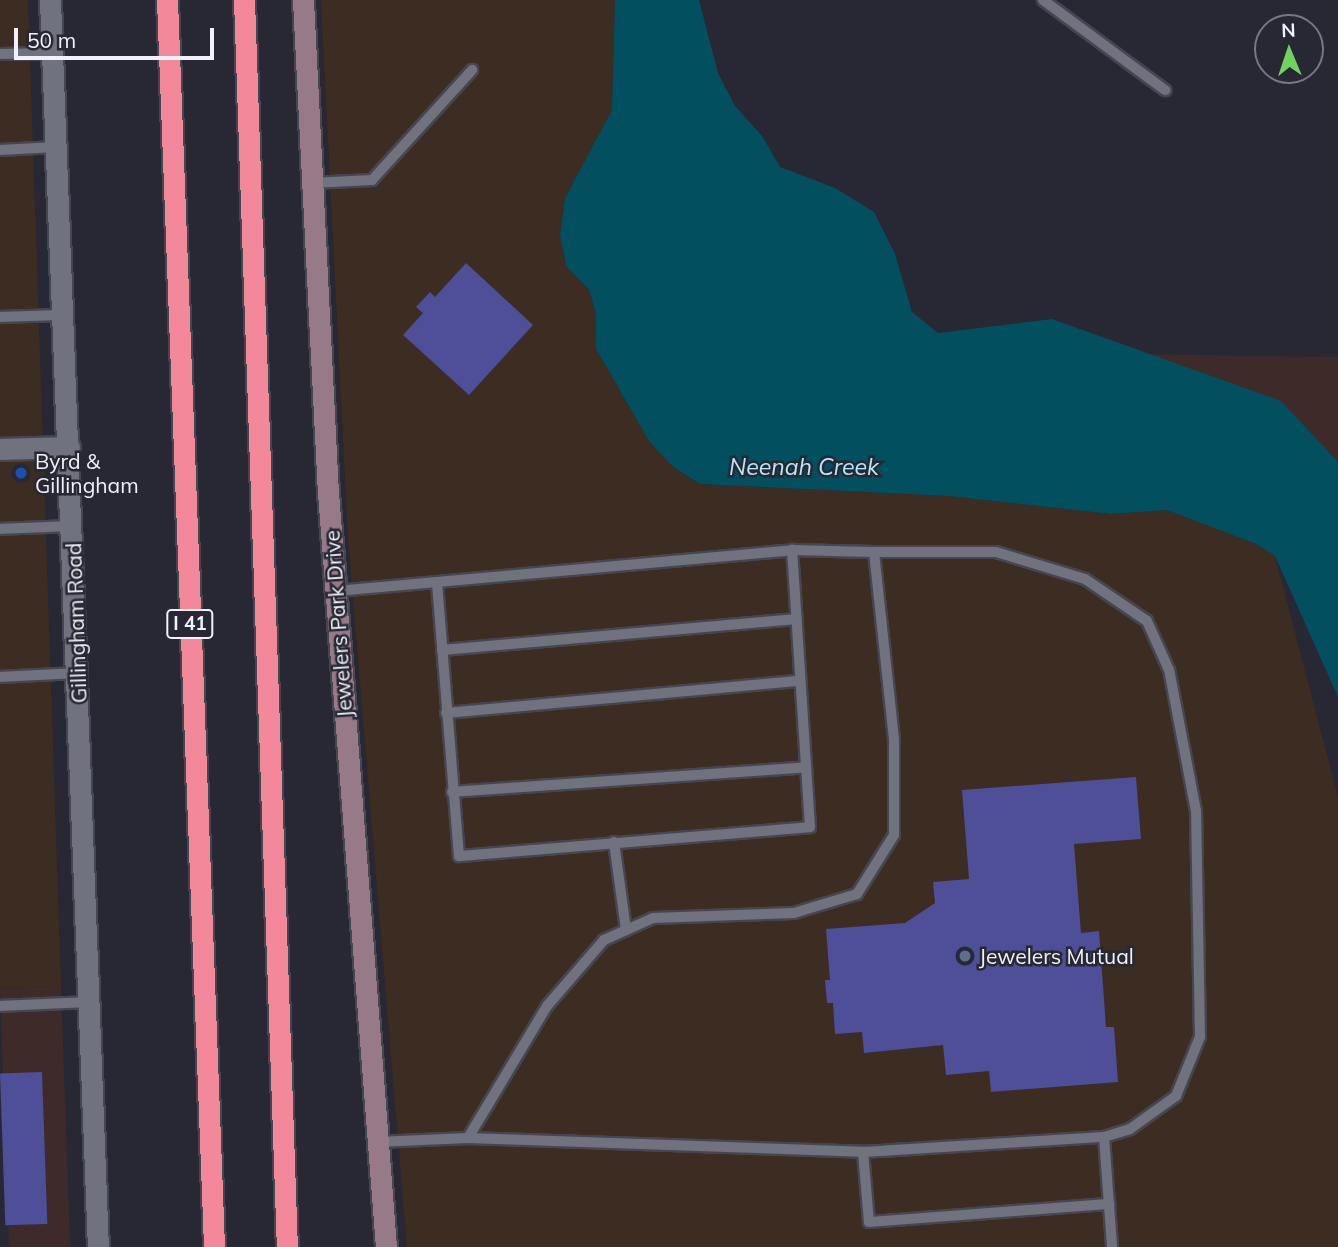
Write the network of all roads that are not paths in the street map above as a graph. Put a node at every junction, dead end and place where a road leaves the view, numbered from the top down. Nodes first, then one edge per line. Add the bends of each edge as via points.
1 (50, 0) edge
2 (167, 0) edge
3 (244, 0) edge
4 (303, 0) edge
5 (1043, 0) edge
6 (52, 53) junction
7 (0, 54) edge
8 (472, 70) dead end
9 (1165, 90) dead end
10 (56, 147) junction
11 (0, 150) edge
12 (311, 183) junction
13 (64, 315) junction
14 (0, 317) edge
15 (69, 446) junction
16 (0, 449) edge
17 (72, 526) junction
18 (0, 529) edge
19 (792, 550) junction
20 (874, 552) junction
21 (437, 583) junction
22 (336, 590) junction
23 (797, 620) junction
24 (442, 650) junction
25 (78, 673) junction
26 (0, 677) edge
27 (800, 681) junction
28 (446, 713) junction
29 (806, 767) junction
30 (452, 792) junction
31 (614, 842) junction
32 (626, 930) junction
33 (90, 1002) junction
34 (0, 1006) edge
35 (1104, 1137) junction
36 (468, 1138) junction
37 (377, 1142) junction
38 (863, 1152) junction
39 (1109, 1204) junction
40 (98, 1247) edge
41 (214, 1247) edge
42 (287, 1247) edge
43 (386, 1247) edge
44 (1112, 1247) edge

1 - 6 street, Gillingham Road
2 - 41 highway, I 41
3 - 42 highway
4 - 12 street, Jewelers Park Drive
5 - 9 lane
6 - 7 lane
6 - 10 street, Gillingham Road
8 - 12 lane via 372,180
10 - 11 lane
10 - 13 street, Gillingham Road
12 - 22 street, Jewelers Park Drive
13 - 14 lane
13 - 15 street, Gillingham Road
15 - 16 street
15 - 17 street, Gillingham Road
17 - 18 lane
17 - 25 street, Gillingham Road
19 - 20 lane
19 - 21 lane
19 - 23 lane
20 - 32 lane via 894,740 894,835 857,894 794,912 653,918
20 - 35 lane via 996,552 1085,579 1147,621 1169,670 1196,811 1200,1037 1176,1096 1130,1129
21 - 22 lane
21 - 24 lane
22 - 37 street, Jewelers Park Drive
23 - 24 lane
23 - 27 lane
24 - 28 lane
25 - 26 lane
25 - 33 street, Gillingham Road
27 - 28 lane
27 - 29 lane
28 - 30 lane
29 - 30 lane
29 - 31 lane via 810,827
30 - 31 lane via 458,856
31 - 32 lane
32 - 36 lane via 604,940 547,1006
33 - 34 lane
33 - 40 street, Gillingham Road
35 - 38 lane
35 - 39 lane
36 - 37 lane
36 - 38 lane
37 - 43 street, Jewelers Park Drive
38 - 39 lane via 869,1222
39 - 44 lane

